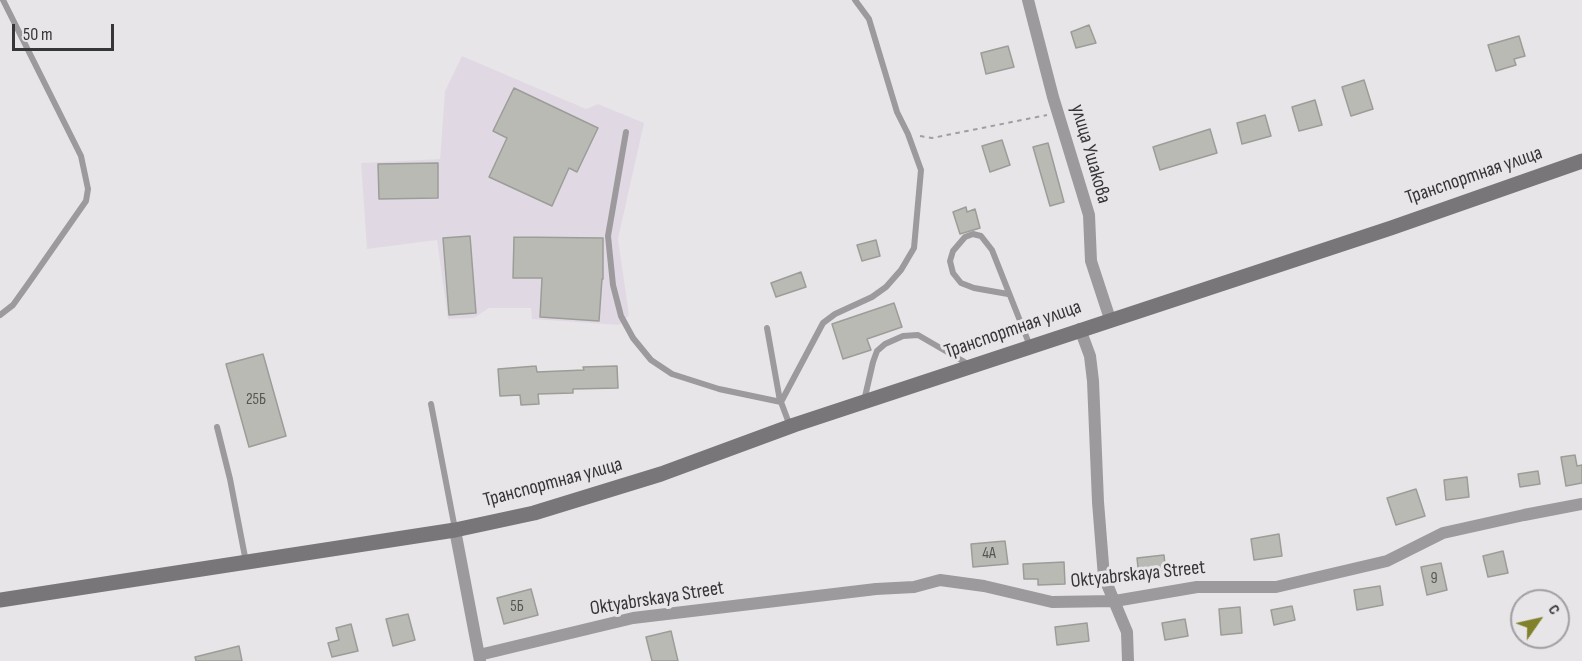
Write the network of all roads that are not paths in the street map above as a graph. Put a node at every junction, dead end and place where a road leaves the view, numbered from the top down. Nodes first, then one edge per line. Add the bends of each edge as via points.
1 (3, 0) edge
2 (855, 0) edge
3 (1028, 0) edge
4 (626, 132) dead end
5 (1582, 161) edge
6 (1008, 294) junction
7 (0, 315) edge
8 (1110, 319) junction
9 (767, 328) dead end
10 (1080, 329) junction
11 (1030, 346) junction
12 (971, 366) junction
13 (781, 402) junction
14 (864, 402) junction
15 (430, 404) dead end
16 (790, 426) junction
17 (217, 427) dead end
18 (1582, 504) edge
19 (455, 530) junction
20 (246, 562) junction
21 (0, 600) edge
22 (1115, 601) junction
23 (480, 658) edge
24 (1128, 661) edge

1 - 7 lane via 81,156 88,189 86,201 13,305
2 - 13 lane via 869,19 897,112 921,171 914,248 886,287 824,323
3 - 8 street, улица Ушакова via 1089,215 1091,261
4 - 13 lane via 608,236 613,285 621,316 633,338 651,360 672,374 718,389
5 - 8 main road, Транспортная улица
6 - 6 lane via 987,242 973,234 959,242 950,261 961,283
6 - 11 lane
8 - 10 main road, Транспортная улица
9 - 13 lane
10 - 11 main road, Транспортная улица
10 - 22 street via 1090,356 1093,381 1104,576
11 - 12 main road, Транспортная улица
12 - 14 main road, Транспортная улица
12 - 14 lane via 918,335 903,336 878,351
13 - 16 lane
14 - 16 main road, Транспортная улица
15 - 19 lane
16 - 19 main road, Транспортная улица via 661,474 534,513
17 - 20 lane
18 - 22 street, Oktyabrskaya Street via 1443,533 1387,561 1276,587 1197,588
19 - 20 main road, Транспортная улица
19 - 23 street
20 - 21 main road, Транспортная улица
22 - 23 street, Oktyabrskaya Street via 1052,603 940,580 914,587 633,618
22 - 24 street via 1127,633

